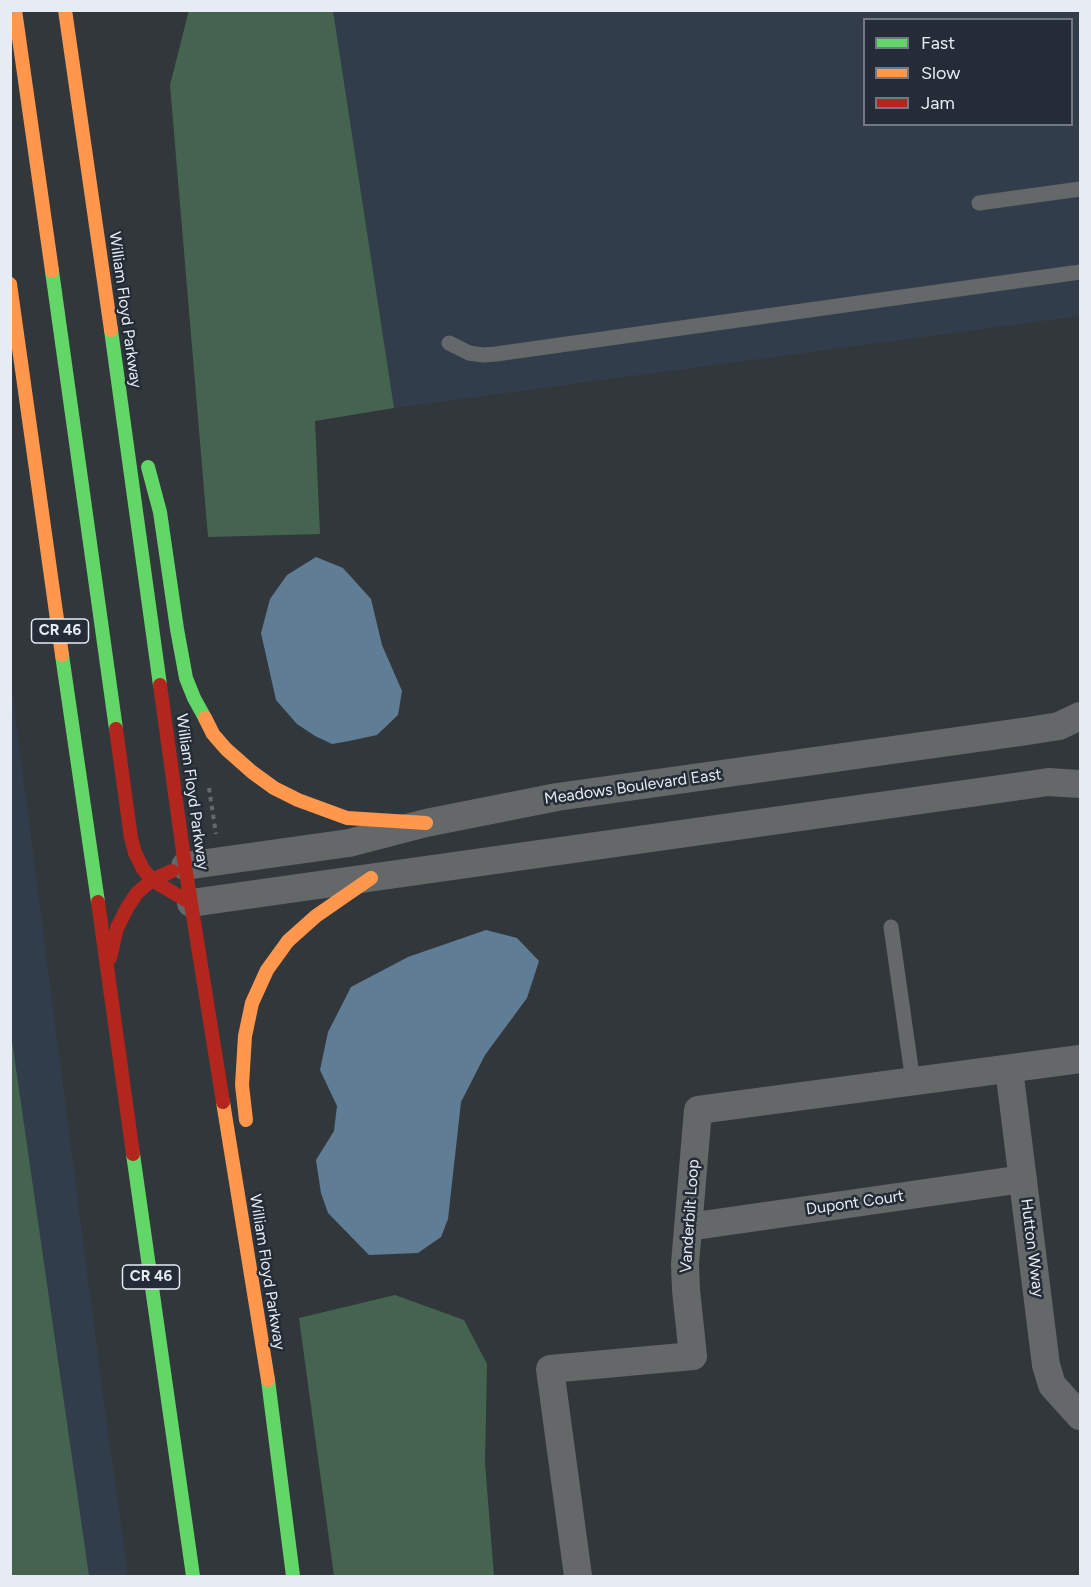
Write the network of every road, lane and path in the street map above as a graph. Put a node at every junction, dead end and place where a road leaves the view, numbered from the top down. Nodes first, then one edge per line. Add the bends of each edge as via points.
1 (15, 10) edge
2 (65, 10) edge
3 (1080, 189) edge
4 (979, 203) dead end
5 (1080, 272) edge
6 (10, 284) edge
7 (112, 338) junction
8 (449, 343) dead end
9 (139, 436) dead end
10 (145, 458) dead end
11 (1080, 716) edge
12 (207, 778) dead end
13 (1080, 784) edge
14 (426, 823) junction
15 (218, 840) dead end
16 (186, 866) junction
17 (372, 878) junction
18 (152, 880) junction
19 (191, 903) junction
20 (891, 927) dead end
21 (109, 978) junction
22 (1080, 1059) edge
23 (1009, 1069) junction
24 (913, 1082) junction
25 (248, 1131) dead end
26 (1023, 1179) junction
27 (688, 1227) junction
28 (279, 1364) dead end
29 (271, 1400) junction
30 (1080, 1416) edge
31 (193, 1573) edge
32 (293, 1576) edge
33 (578, 1576) edge

1 - 18 highway via 131,838 139,861
2 - 7 highway, William Floyd Parkway
3 - 4 lane
5 - 8 lane via 496,354 469,353
6 - 21 highway, CR 46
7 - 9 highway
7 - 16 highway, William Floyd Parkway
10 - 14 highway via 160,512 186,678 213,734 252,772 298,800 347,818
11 - 14 street, Meadows Boulevard East via 1059,726 557,797
12 - 15 path
13 - 17 street via 1042,783
14 - 16 street, Meadows Boulevard East via 349,843
16 - 18 highway
16 - 19 highway, William Floyd Parkway
17 - 19 street
17 - 25 highway via 288,940 267,970 252,1003 245,1036 242,1085
18 - 19 highway
18 - 21 highway via 137,893 117,928
19 - 29 highway, William Floyd Parkway
20 - 24 lane
21 - 31 highway, CR 46
22 - 23 street, Vanderbilt Loop
23 - 24 street, Vanderbilt Loop
23 - 26 street, Hutton Wway
24 - 27 street, Vanderbilt Loop via 698,1110
26 - 27 street, Dupont Court
26 - 30 street, Hutton Wway via 1046,1365 1052,1385
27 - 33 street, Vanderbilt Loop via 686,1290 693,1356 550,1369
28 - 29 highway
29 - 32 highway, William Floyd Parkway

